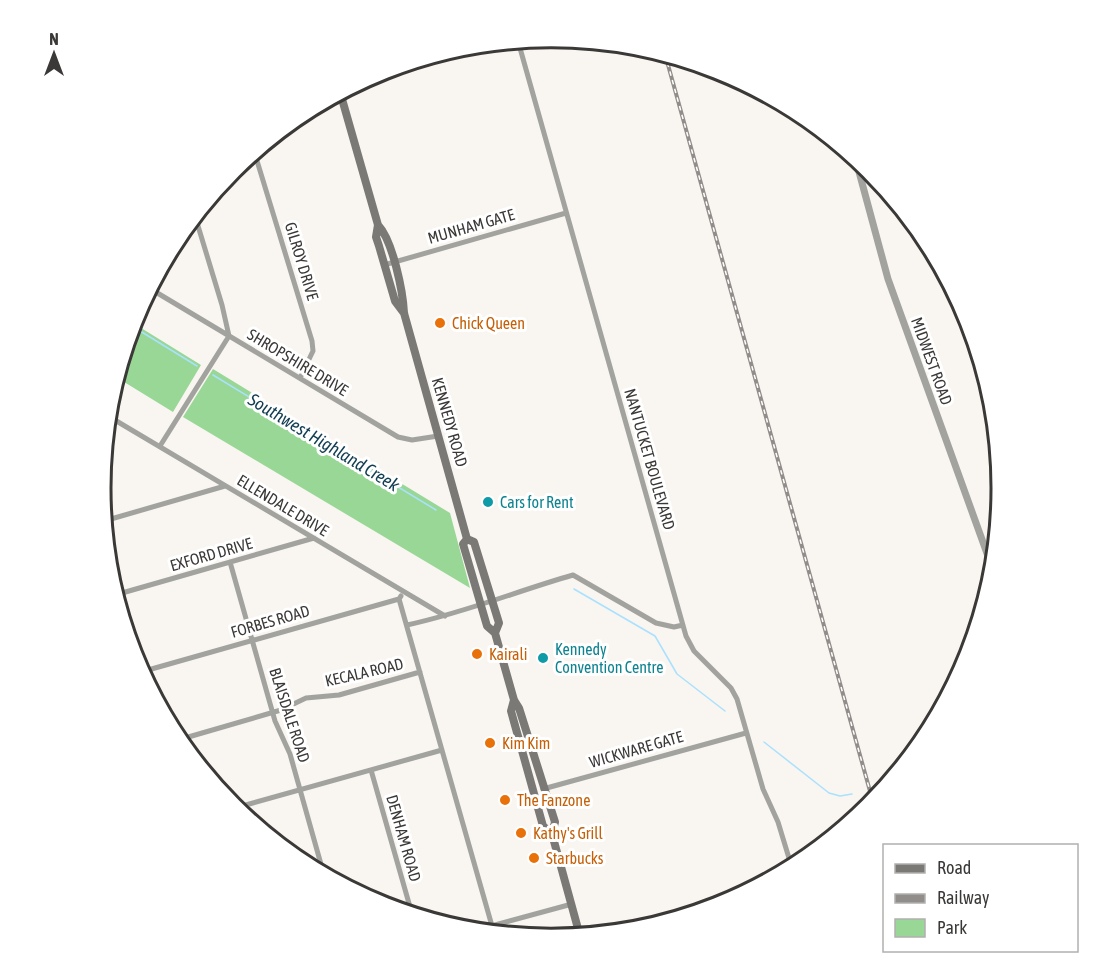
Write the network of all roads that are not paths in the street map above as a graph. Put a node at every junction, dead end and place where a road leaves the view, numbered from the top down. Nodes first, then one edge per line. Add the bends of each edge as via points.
1 (520, 49) edge
2 (343, 101) edge
3 (257, 161) edge
4 (860, 175) edge
5 (566, 213) junction
6 (378, 225) junction
7 (198, 226) edge
8 (394, 262) junction
9 (384, 265) junction
10 (156, 292) edge
11 (404, 313) junction
12 (229, 336) junction
13 (300, 378) junction
14 (116, 421) edge
15 (438, 436) junction
16 (159, 446) junction
17 (225, 486) junction
18 (112, 519) edge
19 (314, 538) junction
20 (467, 540) junction
21 (986, 551) edge
22 (230, 562) junction
23 (403, 592) junction
24 (124, 593) edge
25 (399, 599) junction
26 (492, 600) junction
27 (481, 606) junction
28 (445, 616) junction
29 (407, 625) junction
30 (683, 625) junction
31 (495, 633) junction
32 (253, 640) junction
33 (150, 669) edge
34 (420, 672) junction
35 (513, 700) junction
36 (273, 713) junction
37 (746, 733) junction
38 (189, 737) edge
39 (442, 750) junction
40 (371, 770) junction
41 (543, 789) junction
42 (299, 790) junction
43 (533, 792) junction
44 (246, 805) edge
45 (552, 834) junction
46 (789, 858) edge
47 (320, 862) edge
48 (572, 904) junction
49 (409, 905) edge
50 (491, 924) edge
51 (498, 924) edge
52 (578, 927) edge

1 - 5 street, NANTUCKET BOULEVARD
2 - 6 main road, KENNEDY ROAD
3 - 13 street, GILROY DRIVE via 312,341 313,351
4 - 21 street, MIDWEST ROAD via 888,279
5 - 8 street, MUNHAM GATE
5 - 30 street, NANTUCKET BOULEVARD
6 - 8 main road, KENNEDY ROAD via 387,234
6 - 9 main road, KENNEDY ROAD via 376,237
7 - 12 street
8 - 9 street, MUNHAM GATE
8 - 11 main road, KENNEDY ROAD
9 - 11 main road, KENNEDY ROAD via 395,301
10 - 12 street, SHROPSHIRE DRIVE
11 - 15 main road, KENNEDY ROAD
12 - 13 street, SHROPSHIRE DRIVE
12 - 16 street
13 - 15 street, SHROPSHIRE DRIVE via 398,437 412,440
14 - 16 street, ELLENDALE DRIVE
15 - 20 main road, KENNEDY ROAD
16 - 17 street, ELLENDALE DRIVE
17 - 18 street
17 - 19 street, ELLENDALE DRIVE
19 - 22 street, EXFORD DRIVE
19 - 23 street, ELLENDALE DRIVE
20 - 26 main road, KENNEDY ROAD via 474,542
20 - 27 main road, KENNEDY ROAD via 463,544
22 - 24 street, EXFORD DRIVE
22 - 32 street, BLAISDALE ROAD
23 - 25 street
23 - 28 street, ELLENDALE DRIVE
25 - 29 street
25 - 32 street, FORBES ROAD
26 - 27 street
26 - 30 street via 573,575 656,623
26 - 31 main road, KENNEDY ROAD via 499,623
27 - 28 street
27 - 31 main road, KENNEDY ROAD via 487,626
28 - 29 street
29 - 34 street
30 - 37 street, NANTUCKET BOULEVARD via 694,651 731,688
31 - 35 main road, KENNEDY ROAD
32 - 33 street, FORBES ROAD
32 - 36 street, BLAISDALE ROAD
34 - 36 street, KECALA ROAD via 339,695 306,698
34 - 39 street
35 - 41 main road, KENNEDY ROAD via 519,708
35 - 43 main road, KENNEDY ROAD via 512,711
36 - 38 street, KECALA ROAD
36 - 42 street, BLAISDALE ROAD via 289,750
37 - 41 street, WICKWARE GATE
37 - 46 street, NANTUCKET BOULEVARD
39 - 40 street
39 - 50 street
40 - 42 street
40 - 49 street, DENHAM ROAD
41 - 43 street, WICKWARE GATE
41 - 45 main road, KENNEDY ROAD via 555,822
42 - 44 street
42 - 47 street, BLAISDALE ROAD
43 - 45 main road, KENNEDY ROAD via 543,826
45 - 48 main road, KENNEDY ROAD
48 - 51 street
48 - 52 main road, KENNEDY ROAD

